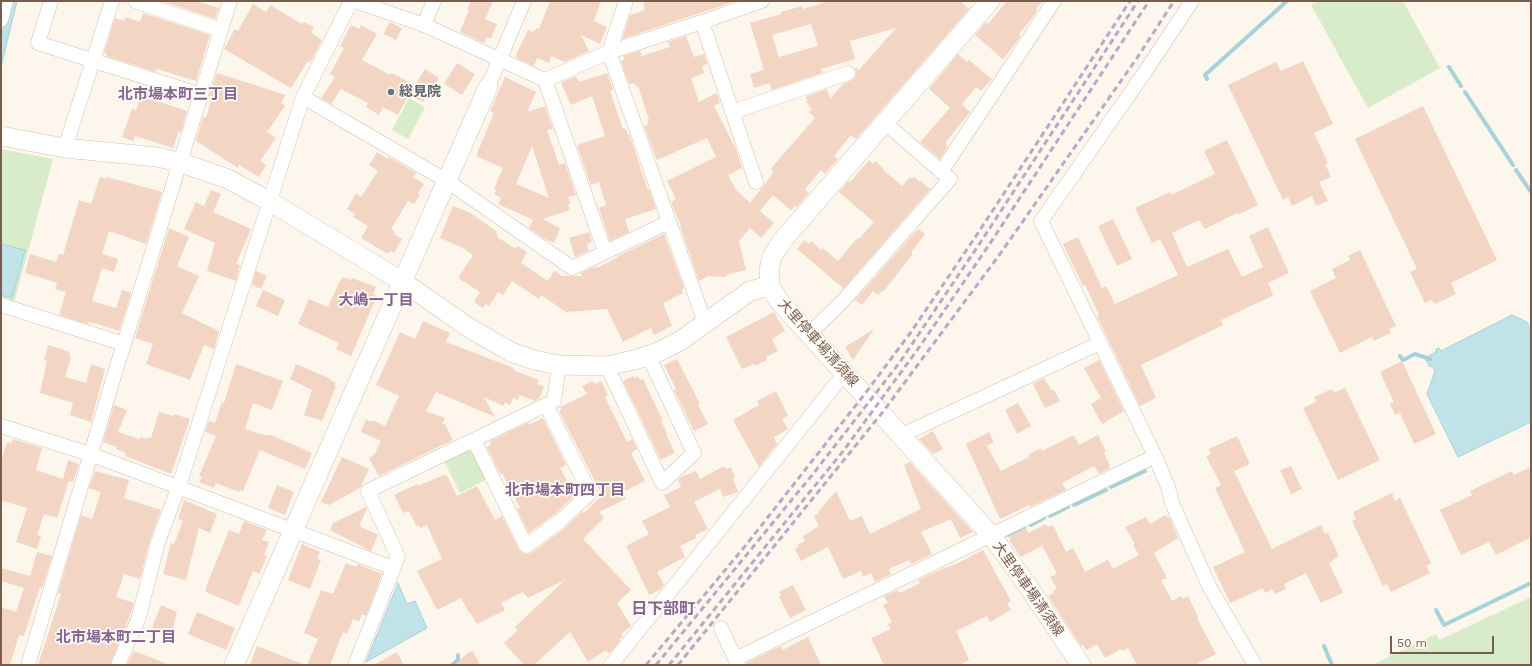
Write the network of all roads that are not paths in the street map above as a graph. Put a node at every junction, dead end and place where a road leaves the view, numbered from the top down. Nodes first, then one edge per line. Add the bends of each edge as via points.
1 (6, 1) edge
2 (51, 1) edge
3 (112, 1) edge
4 (135, 1) edge
5 (230, 1) edge
6 (350, 1) edge
7 (355, 1) edge
8 (434, 1) edge
9 (524, 1) edge
10 (626, 1) edge
11 (762, 1) edge
12 (990, 1) edge
13 (1054, 1) edge
14 (1192, 1) edge
15 (1, 20) edge
16 (702, 22) junction
17 (424, 25) junction
18 (221, 30) junction
19 (609, 52) junction
20 (500, 59) junction
21 (93, 60) junction
22 (848, 73) dead end
23 (545, 80) junction
24 (488, 87) joint
25 (200, 95) junction
26 (303, 97) junction
27 (732, 112) junction
28 (885, 123) junction
29 (1, 136) edge
30 (65, 148) junction
31 (179, 162) junction
32 (941, 172) junction
33 (447, 182) junction
34 (756, 182) dead end
35 (269, 200) junction
36 (669, 222) junction
37 (605, 252) junction
38 (403, 282) junction
39 (770, 286) junction
40 (1, 305) edge
41 (705, 323) junction
42 (809, 334) junction
43 (1100, 343) junction
44 (124, 344) junction
45 (648, 355) junction
46 (559, 365) junction
47 (607, 366) junction
48 (844, 374) junction
49 (546, 405) junction
50 (2, 429) edge
51 (902, 435) junction
52 (474, 440) junction
53 (90, 454) junction
54 (1154, 456) junction
55 (179, 486) junction
56 (293, 530) junction
57 (991, 535) junction
58 (393, 568) junction
59 (721, 628) dead end
60 (736, 662) edge
61 (1253, 664) edge
62 (28, 665) edge
63 (118, 665) edge
64 (234, 665) edge
65 (355, 665) edge
66 (612, 665) edge
67 (1081, 665) edge

1 - 15 street
2 - 21 street via 38,43
3 - 21 street
4 - 18 street
5 - 18 street
6 - 26 street
7 - 17 street
8 - 17 street
9 - 20 street
10 - 19 street
11 - 16 street
12 - 28 street, 大里停車場清須線
13 - 32 street
14 - 43 street via 1041,221
16 - 19 street
16 - 27 street
17 - 20 street
18 - 25 street
19 - 23 street
19 - 36 street
20 - 23 street
20 - 24 street
21 - 25 street
21 - 30 street
22 - 27 street
23 - 37 street
24 - 33 street
25 - 31 street
26 - 33 street
26 - 35 street
27 - 34 street
28 - 32 street
28 - 39 street, 大里停車場清須線 via 782,241 772,257 769,270
29 - 30 street
30 - 31 street via 158,157
31 - 35 street via 228,179
31 - 44 street
32 - 42 street via 950,179 843,301
33 - 37 street via 572,268
33 - 38 street
35 - 38 street
35 - 55 street
36 - 37 street
36 - 41 street
38 - 46 street via 468,327 511,352
38 - 56 street
39 - 41 street via 750,291
39 - 42 street, 大里停車場清須線 via 779,301
40 - 44 street
41 - 45 street via 680,341
42 - 48 street, 大里停車場清須線
43 - 51 street
43 - 54 street
44 - 53 street
45 - 47 street
45 - 47 street via 694,453 662,483
46 - 47 street
46 - 49 street via 554,401
48 - 51 street, 大里停車場清須線
48 - 66 street
49 - 52 street
49 - 52 street via 590,494 560,521 526,546
50 - 53 street
51 - 57 street, 大里停車場清須線
52 - 58 street via 368,491 398,557
53 - 55 street
53 - 62 street
54 - 57 street
54 - 61 street via 1210,588
55 - 56 street
55 - 63 street via 158,542 138,620
56 - 58 street
56 - 64 street
57 - 60 street
57 - 67 street, 大里停車場清須線
58 - 65 street
59 - 60 street

